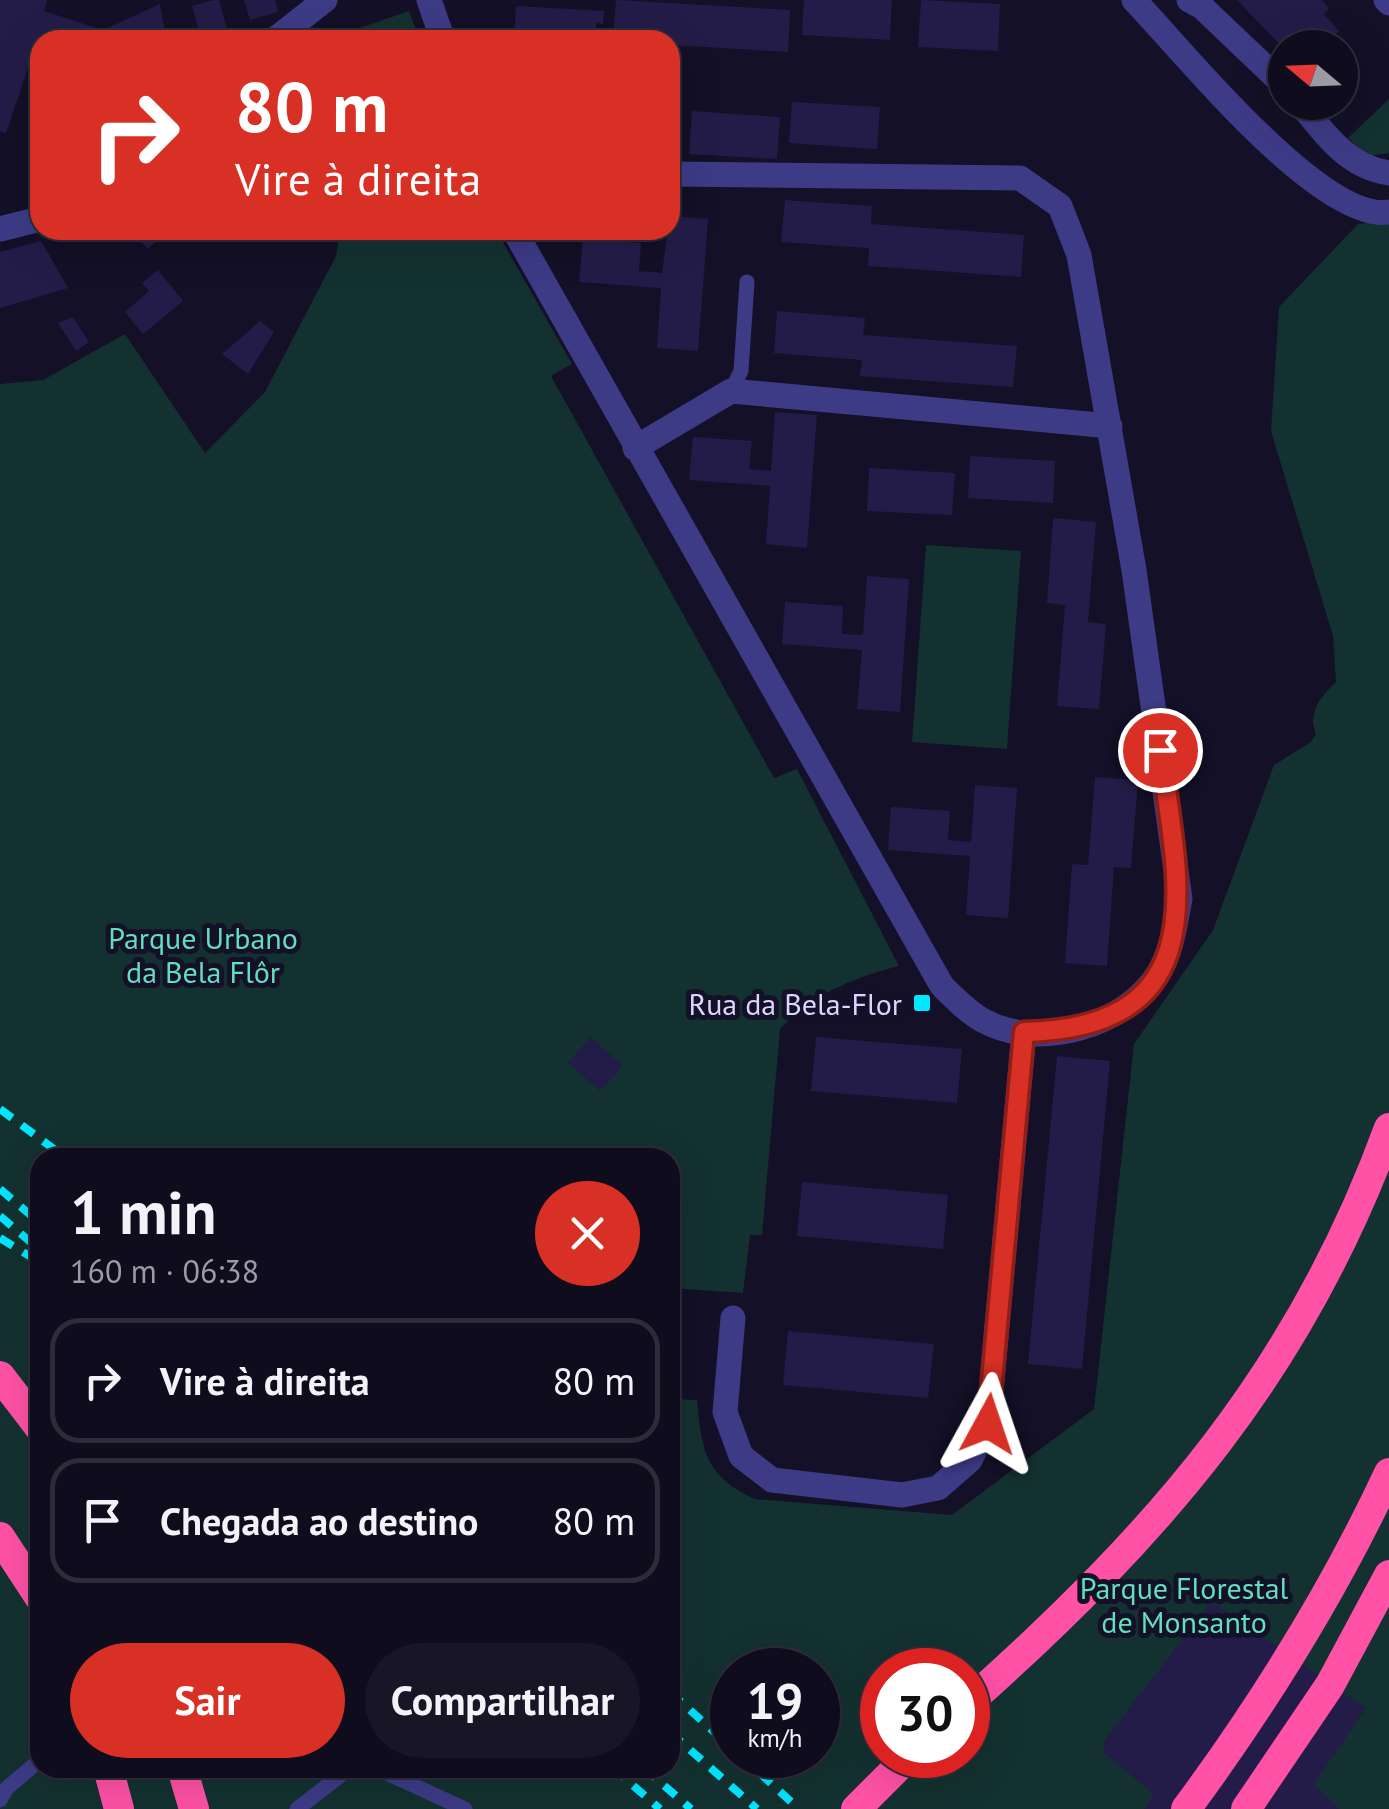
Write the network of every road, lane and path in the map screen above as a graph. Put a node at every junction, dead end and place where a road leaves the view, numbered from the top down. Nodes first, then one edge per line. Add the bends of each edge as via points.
1 (325, 0) edge
2 (428, 0) edge
3 (1134, 0) edge
4 (1189, 0) edge
5 (287, 30) edge
6 (439, 30) edge
7 (1268, 70) edge
8 (1313, 120) edge
9 (1389, 173) edge
10 (680, 174) edge
11 (1389, 212) edge
12 (30, 222) edge
13 (0, 229) edge
14 (520, 240) edge
15 (747, 282) dead end
16 (731, 391) junction
17 (1110, 426) junction
18 (636, 448) junction
19 (1024, 1032) junction
20 (1389, 1128) edge
21 (732, 1318) dead end
22 (0, 1376) edge
23 (30, 1415) edge
24 (1389, 1472) edge
25 (0, 1536) edge
26 (1389, 1574) edge
27 (30, 1582) edge
28 (990, 1682) edge
29 (30, 1768) edge
30 (111, 1778) edge
31 (185, 1778) edge
32 (337, 1778) edge
33 (398, 1778) edge
34 (887, 1778) edge
35 (0, 1800) edge
36 (120, 1809) edge
37 (194, 1809) edge
38 (297, 1809) edge
39 (465, 1809) edge
40 (856, 1809) edge
41 (1186, 1809) edge
42 (1246, 1809) edge

1 - 5 street
2 - 6 street
3 - 11 street via 1299,172 1352,208
4 - 7 street
8 - 9 street via 1336,148 1366,168
10 - 17 street via 1020,178 1060,206 1079,255
12 - 13 street
14 - 18 street
15 - 16 lane via 741,371
16 - 17 street
16 - 18 street
17 - 19 street via 1180,900 1172,943 1157,975 1134,1000 1103,1022
18 - 19 street via 928,967 985,1022
19 - 21 street via 988,1424 970,1460 938,1488 902,1494 772,1480 741,1456 724,1412
20 - 28 highway via 1327,1271 1254,1396 1149,1530
22 - 23 highway
24 - 41 highway via 1299,1646
25 - 27 highway
26 - 42 highway via 1330,1685
29 - 35 lane
30 - 36 highway
31 - 37 highway
32 - 38 lane
33 - 39 lane
34 - 40 highway

